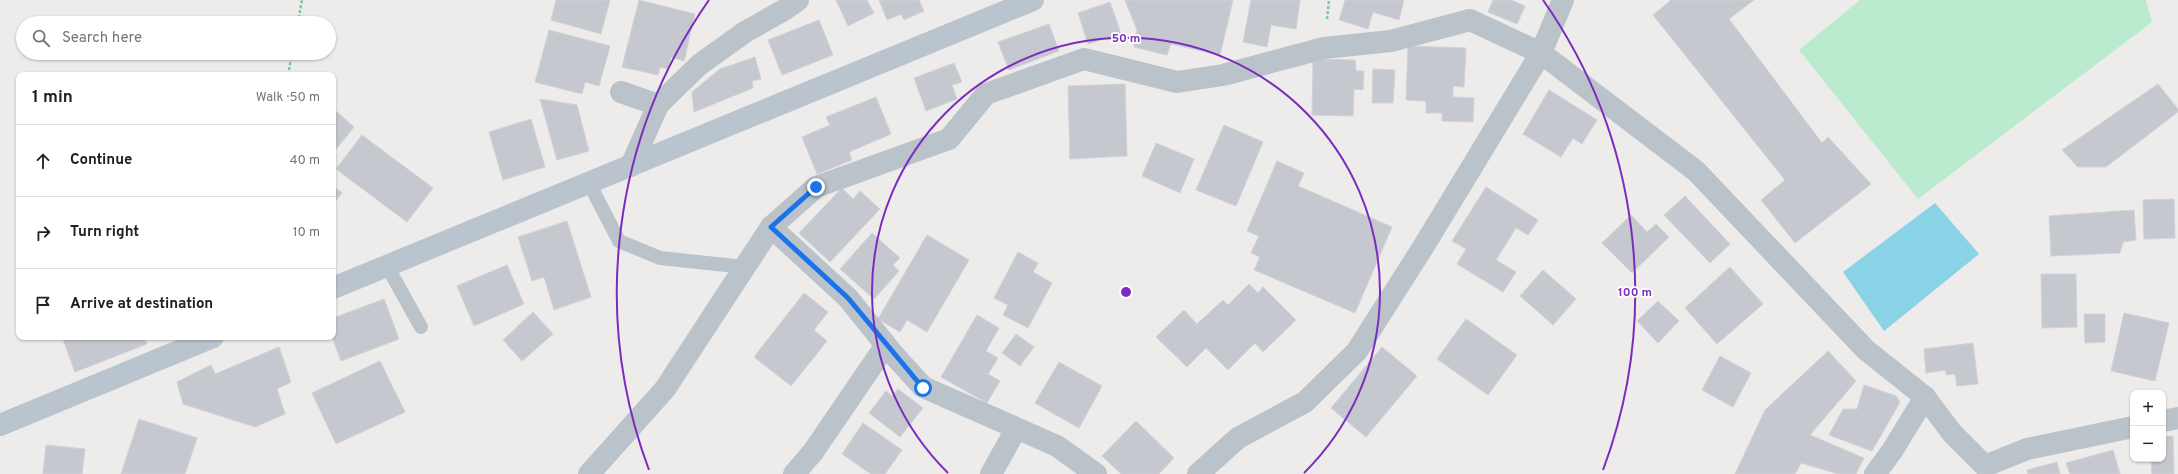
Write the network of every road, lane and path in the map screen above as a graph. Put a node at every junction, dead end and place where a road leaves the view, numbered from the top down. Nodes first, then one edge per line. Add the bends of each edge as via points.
1 (302, 0) edge
2 (798, 0) edge
3 (1032, 0) edge
4 (1563, 0) edge
5 (1004, 5) edge
6 (299, 16) edge
7 (1541, 53) junction
8 (291, 60) edge
9 (289, 72) edge
10 (621, 92) dead end
11 (658, 105) junction
12 (630, 166) junction
13 (589, 183) junction
14 (771, 227) junction
15 (388, 266) junction
16 (745, 267) junction
17 (336, 287) edge
18 (421, 326) dead end
19 (206, 340) edge
20 (886, 345) junction
21 (1925, 397) junction
22 (2178, 418) edge
23 (2166, 420) edge
24 (0, 425) edge
25 (2130, 428) edge
26 (1016, 429) junction
27 (1987, 470) edge
28 (588, 474) edge
29 (794, 474) edge
30 (991, 474) edge
31 (1096, 474) edge
32 (1198, 474) edge
33 (1875, 474) edge

1 - 6 path
2 - 11 street via 745,32 699,65
3 - 5 street
4 - 7 street
5 - 12 street
7 - 14 street via 1470,20 1391,41 1324,48 1223,75 1177,82 1084,59 986,94 949,139 816,187
7 - 21 street via 1696,171 1866,350
7 - 32 street via 1357,351 1305,402 1238,438
8 - 9 path
10 - 11 street
11 - 12 street
12 - 13 street
13 - 15 street
13 - 16 lane via 619,242 660,258
14 - 16 street
14 - 20 street via 848,298
15 - 17 street
15 - 18 lane
16 - 28 street via 665,389
19 - 24 street
20 - 26 street via 923,388
20 - 29 street via 813,452
21 - 27 street via 1952,433
21 - 33 street
22 - 23 street
25 - 27 street via 2026,449
26 - 30 street
26 - 31 street via 1056,446

